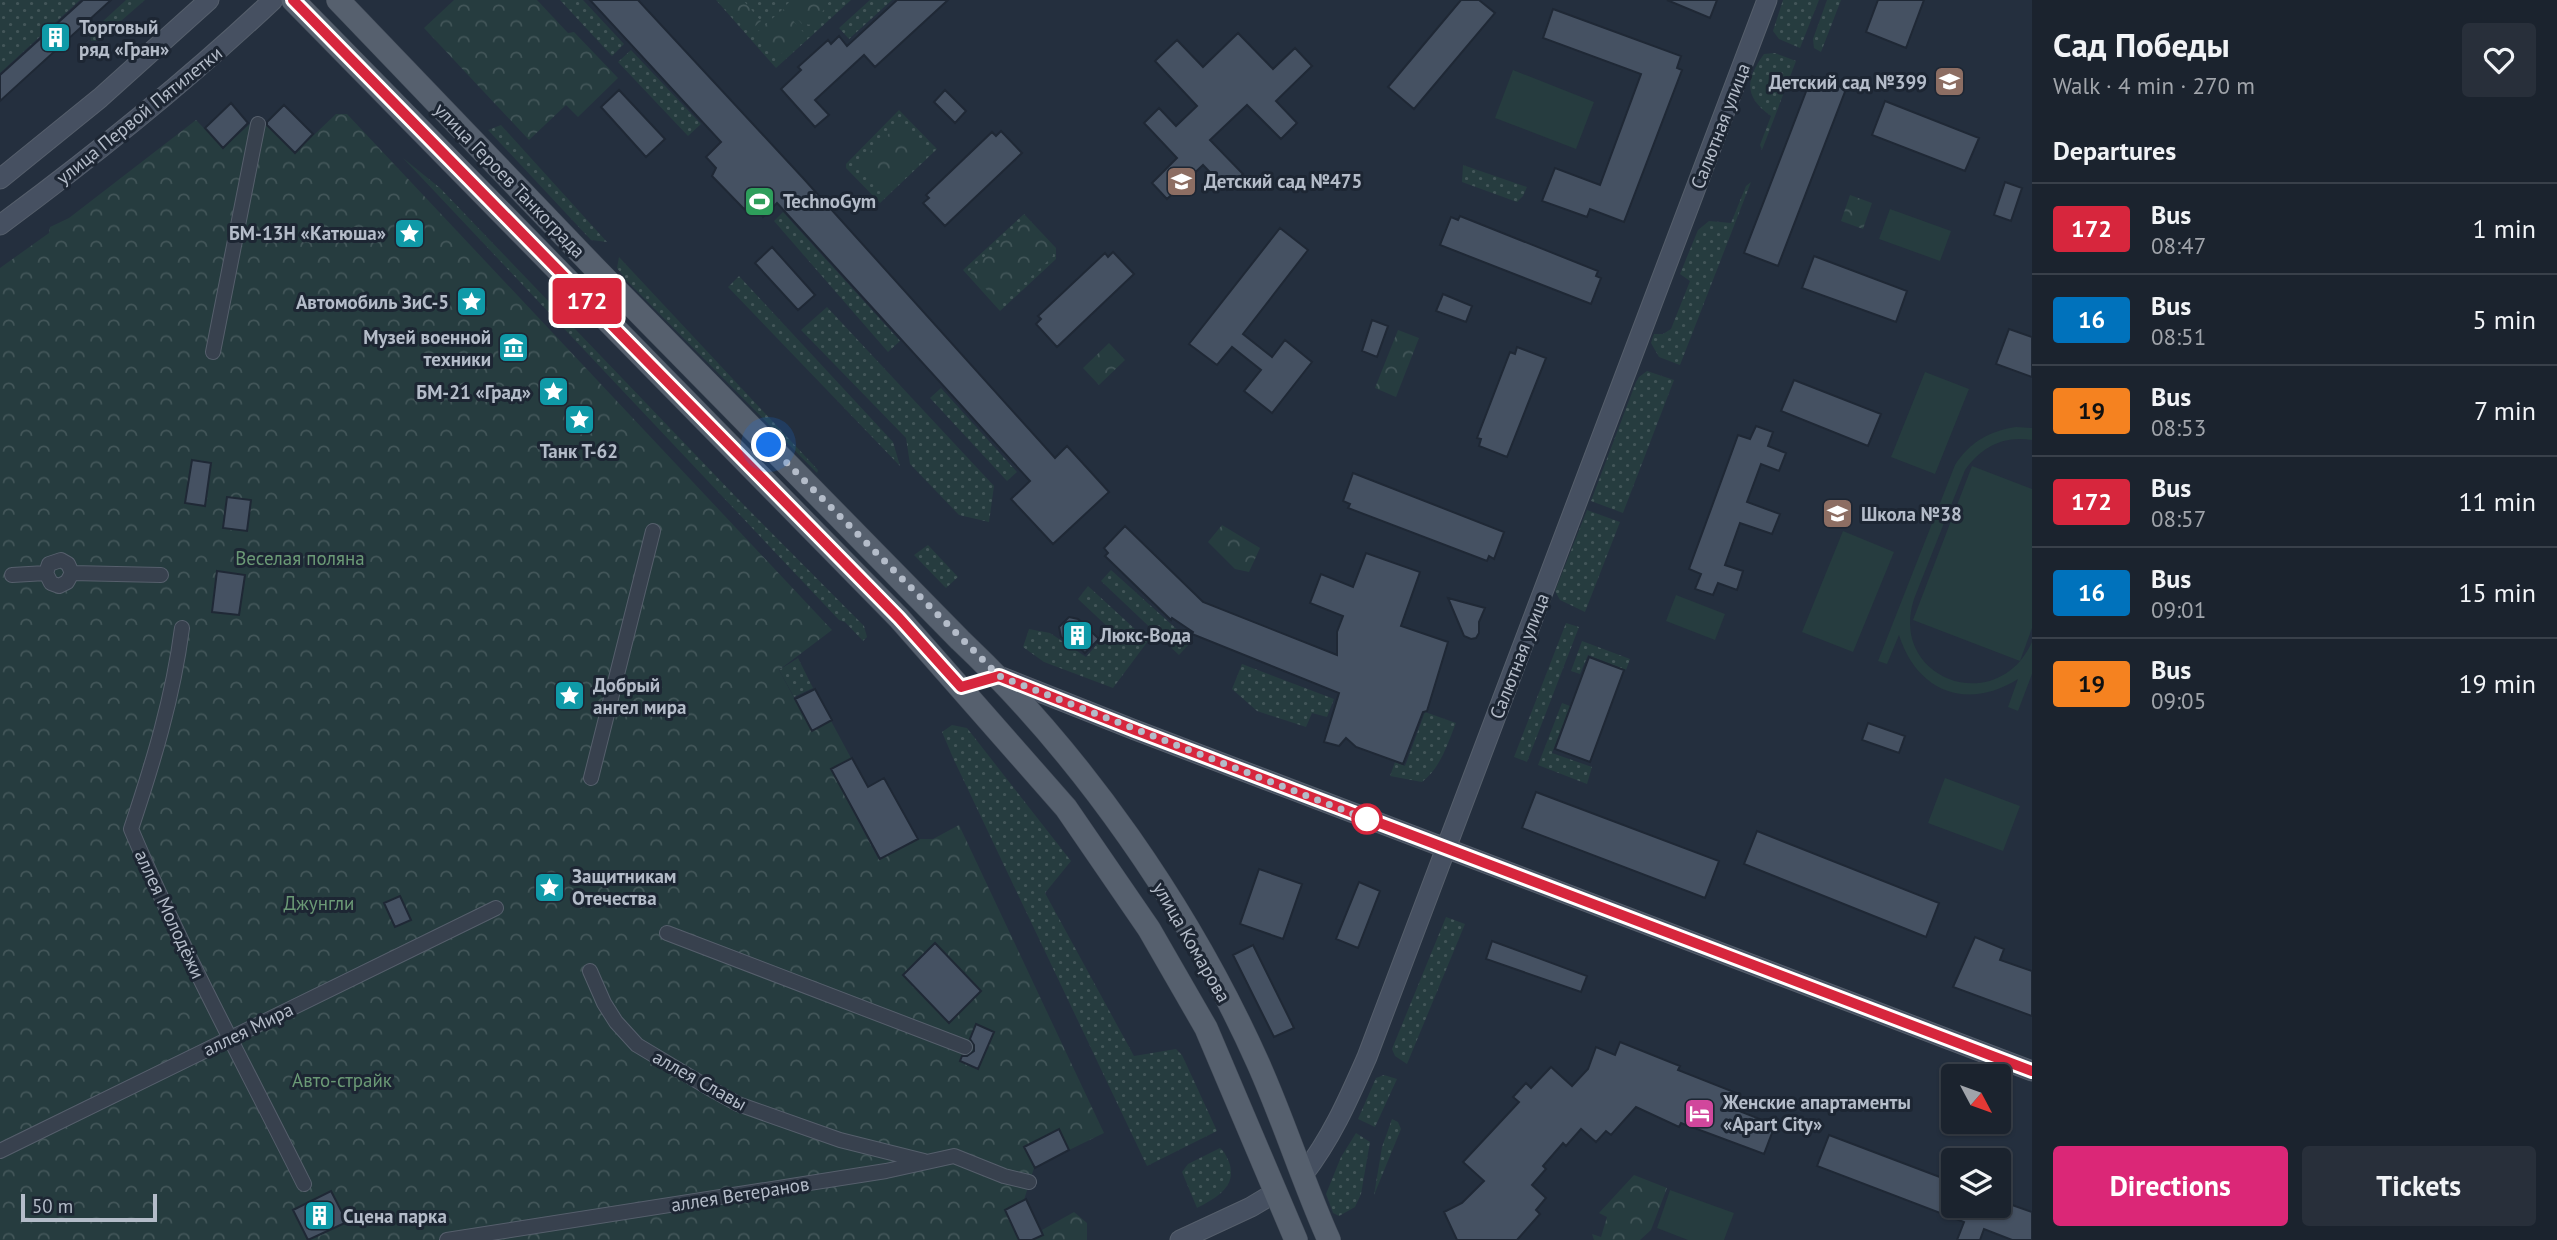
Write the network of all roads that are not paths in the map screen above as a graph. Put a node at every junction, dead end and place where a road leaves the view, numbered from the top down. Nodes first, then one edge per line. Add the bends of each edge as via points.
1 (209, 0) edge
2 (272, 0) edge
3 (293, 0) edge
4 (338, 0) edge
5 (1767, 0) edge
6 (258, 124) dead end
7 (0, 179) edge
8 (0, 225) edge
9 (213, 352) dead end
10 (653, 531) dead end
11 (12, 575) dead end
12 (161, 575) dead end
13 (182, 628) dead end
14 (999, 676) junction
15 (961, 687) junction
16 (591, 778) dead end
17 (1446, 849) junction
18 (496, 908) dead end
19 (667, 933) dead end
20 (590, 971) dead end
21 (230, 1038) junction
22 (965, 1047) dead end
23 (2032, 1071) edge
24 (0, 1151) edge
25 (929, 1163) junction
26 (1303, 1175) junction
27 (1030, 1182) dead end
28 (303, 1184) dead end
29 (1276, 1192) junction
30 (447, 1240) edge
31 (1181, 1240) edge
32 (1296, 1240) edge
33 (1329, 1240) edge

1 - 7 main road, улица Первой Пятилетки via 100,98
2 - 8 main road, улица Первой Пятилетки via 71,173
3 - 15 main road, улица Героев Танкограда via 899,618
4 - 14 main road, улица Героев Танкограда via 593,266
5 - 17 main road, Салютная улица
6 - 9 street
10 - 16 street
11 - 12 street via 46,573 48,581 59,586 72,573
13 - 21 street, аллея Молодёжи via 160,740 131,829
14 - 15 main road
14 - 17 main road, улица Героев Танкограда
14 - 26 main road, улица Комарова via 1091,786 1165,891 1257,1060
15 - 29 main road, улица Комарова via 1066,808 1149,929 1206,1028
17 - 23 main road, улица Героев Танкограда
17 - 26 main road, Салютная улица via 1342,1116
18 - 21 street, аллея Мира
19 - 22 street
20 - 25 street, аллея Славы via 615,1022 637,1045 709,1088 738,1104 840,1140
21 - 24 street, аллея Мира
21 - 28 street, аллея Молодёжи
25 - 27 street, аллея Ветеранов via 954,1156
25 - 30 street, аллея Ветеранов
26 - 29 main road, Салютная улица
26 - 33 main road, улица Комарова
29 - 31 main road, Салютная улица
29 - 32 main road, улица Комарова

